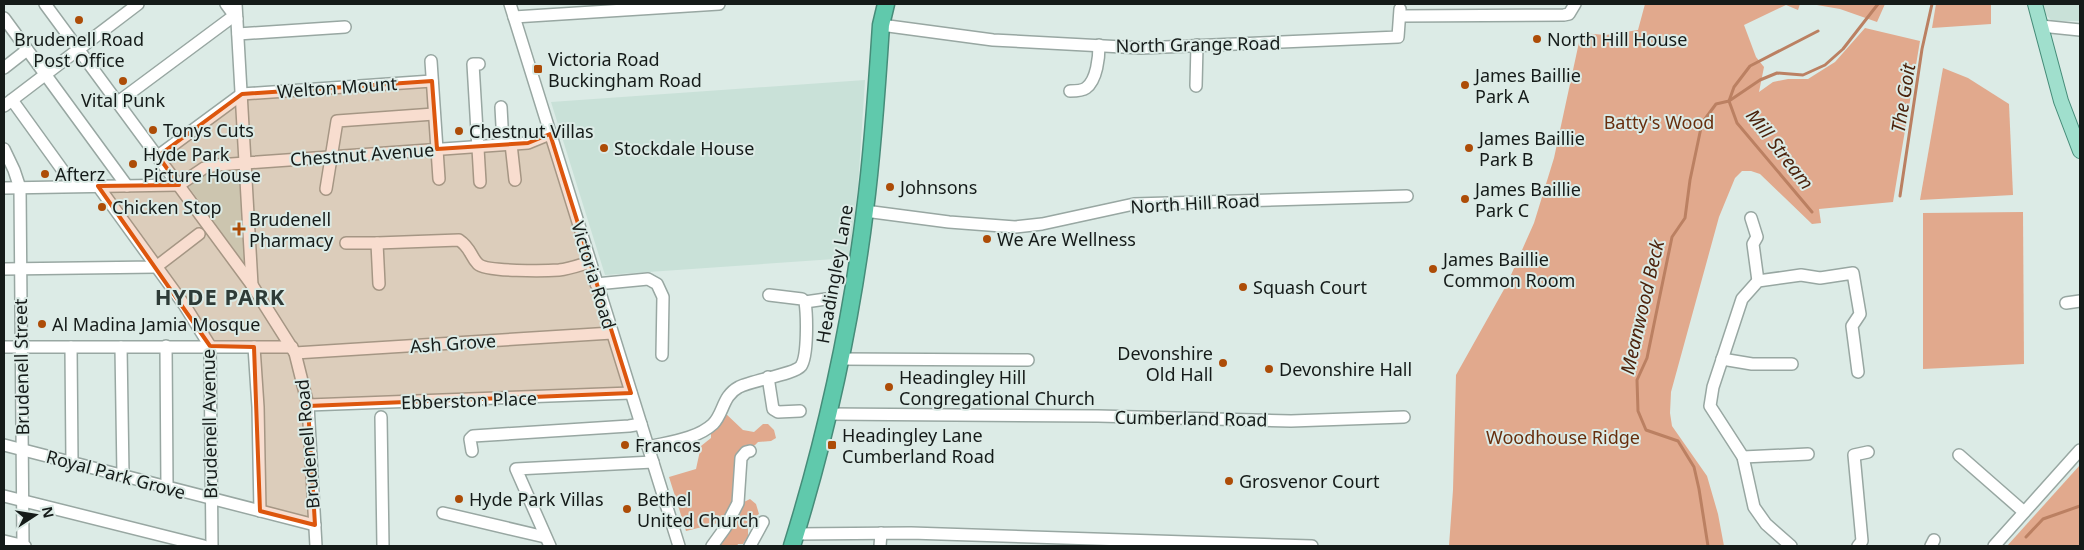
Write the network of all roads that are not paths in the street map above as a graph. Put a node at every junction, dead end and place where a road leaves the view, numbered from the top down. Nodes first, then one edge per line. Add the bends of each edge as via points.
1 (45, 4) edge
2 (138, 4) edge
3 (226, 4) edge
4 (510, 4) edge
5 (711, 4) edge
6 (718, 4) edge
7 (886, 4) edge
8 (1575, 4) edge
9 (2035, 4) edge
10 (604, 7) edge
11 (236, 13) edge
12 (514, 17) junction
13 (882, 25) junction
14 (6, 26) edge
15 (2041, 26) junction
16 (344, 27) dead end
17 (2080, 30) edge
18 (238, 34) junction
19 (1099, 45) junction
20 (1197, 45) junction
21 (78, 48) junction
22 (27, 50) junction
23 (431, 61) dead end
24 (479, 64) dead end
25 (4, 68) edge
26 (45, 74) junction
27 (432, 81) junction
28 (1196, 86) dead end
29 (1070, 91) dead end
30 (242, 94) junction
31 (118, 102) junction
32 (8, 103) edge
33 (501, 108) dead end
34 (434, 114) junction
35 (550, 134) junction
36 (507, 144) junction
37 (479, 146) junction
38 (4, 149) edge
39 (437, 149) junction
40 (2080, 151) edge
41 (158, 156) junction
42 (332, 156) junction
43 (246, 162) junction
44 (439, 180) dead end
45 (515, 180) dead end
46 (480, 182) dead end
47 (179, 185) junction
48 (74, 186) junction
49 (98, 186) junction
50 (127, 186) junction
51 (4, 188) edge
52 (20, 188) junction
53 (326, 189) dead end
54 (1407, 196) dead end
55 (865, 212) junction
56 (1752, 218) dead end
57 (199, 234) dead end
58 (346, 243) dead end
59 (377, 243) junction
60 (590, 262) junction
61 (156, 267) junction
62 (20, 268) junction
63 (4, 269) edge
64 (1758, 281) junction
65 (379, 284) dead end
66 (596, 284) junction
67 (252, 285) junction
68 (769, 295) dead end
69 (826, 299) dead end
70 (2080, 301) edge
71 (805, 302) junction
72 (2066, 303) dead end
73 (612, 332) junction
74 (166, 346) junction
75 (210, 346) junction
76 (254, 346) junction
77 (4, 347) edge
78 (21, 347) junction
79 (71, 347) junction
80 (121, 347) junction
81 (293, 350) junction
82 (662, 355) dead end
83 (840, 359) junction
84 (1722, 359) junction
85 (1028, 360) dead end
86 (1792, 364) dead end
87 (1858, 372) dead end
88 (768, 377) junction
89 (631, 393) junction
90 (308, 406) junction
91 (800, 412) dead end
92 (828, 414) junction
93 (381, 416) dead end
94 (1404, 417) dead end
95 (641, 424) junction
96 (4, 445) edge
97 (648, 447) junction
98 (22, 450) junction
99 (472, 450) dead end
100 (2080, 450) edge
101 (750, 451) dead end
102 (1868, 452) dead end
103 (1808, 454) dead end
104 (1959, 455) dead end
105 (1742, 457) junction
106 (72, 462) junction
107 (652, 462) junction
108 (123, 475) junction
109 (166, 487) junction
110 (4, 496) edge
111 (210, 499) junction
112 (23, 500) junction
113 (260, 511) junction
114 (2024, 512) junction
115 (443, 513) dead end
116 (763, 522) dead end
117 (315, 525) junction
118 (881, 533) junction
119 (794, 540) edge
120 (4, 541) edge
121 (548, 541) edge
122 (1084, 542) edge
123 (24, 546) edge
124 (204, 546) edge
125 (212, 546) edge
126 (316, 546) edge
127 (383, 546) edge
128 (679, 546) edge
129 (712, 546) edge
130 (750, 546) edge
131 (880, 546) edge
132 (1312, 546) edge
133 (1791, 546) edge
134 (1858, 546) edge
135 (1994, 546) edge

1 - 21 street, Brudenell Road
2 - 21 street
3 - 11 street
4 - 12 street, Victoria Road
5 - 6 street
5 - 10 street
7 - 13 highway, Headingley Lane
8 - 20 street, North Grange Road via 1569,14 1564,15 1400,12 1398,37
9 - 15 main road
10 - 12 street
11 - 18 street
11 - 31 street
12 - 35 street, Victoria Road
13 - 19 street, North Grange Road via 993,40
13 - 55 highway, Headingley Lane
14 - 22 street
15 - 17 street
15 - 40 main road via 2061,101
16 - 18 street
18 - 30 street
19 - 20 street, North Grange Road via 1141,48
19 - 29 street via 1092,81 1086,88
20 - 28 street
21 - 26 street
21 - 31 street, Brudenell Road
22 - 25 street
22 - 26 street
23 - 27 street
24 - 37 street via 473,64
26 - 32 street
26 - 50 street
27 - 30 street, Welton Mount
27 - 34 street
30 - 41 street
30 - 43 street
31 - 41 street, Brudenell Road
32 - 48 street
33 - 36 street
34 - 39 street
34 - 42 street via 337,121
35 - 36 street, Chestnut Avenue via 528,143
35 - 60 street, Victoria Road
36 - 37 street, Chestnut Avenue
36 - 45 street
37 - 39 street, Chestnut Avenue
37 - 46 street
38 - 52 street
39 - 42 street, Chestnut Avenue
39 - 44 street
41 - 47 street, Brudenell Road
42 - 43 street, Chestnut Avenue
42 - 53 street
43 - 47 street, Chestnut Avenue via 204,168
43 - 67 street
47 - 50 street
47 - 67 street, Brudenell Road
48 - 49 street
48 - 52 street
49 - 50 street
49 - 61 street, Brudenell Avenue
51 - 52 street
52 - 62 street, Brudenell Street
54 - 55 street, North Hill Road via 1134,204 1042,224 1015,226
55 - 83 highway, Headingley Lane
56 - 64 street via 1757,237 1753,244
57 - 61 street
58 - 59 street
59 - 60 street via 459,240 478,264 509,270 561,270
59 - 65 street
60 - 66 street, Victoria Road
61 - 62 street
61 - 75 street, Brudenell Avenue
62 - 63 street
62 - 78 street, Brudenell Street
64 - 84 street via 1742,299
64 - 87 street via 1853,273 1860,314 1852,326
66 - 73 street, Victoria Road
66 - 82 street via 648,279 657,284 663,297
67 - 81 street, Brudenell Road
68 - 71 street
69 - 71 street
70 - 72 street
71 - 88 street via 804,358 800,367 794,372
73 - 81 street, Ash Grove
73 - 89 street, Victoria Road
74 - 75 street, Ash Grove
74 - 80 street, Ash Grove
74 - 109 street
75 - 76 street, Ash Grove
75 - 111 street, Brudenell Avenue
76 - 81 street, Ash Grove
76 - 113 street
77 - 78 street, Ash Grove
78 - 79 street, Ash Grove
78 - 98 street, Brudenell Street
79 - 80 street, Ash Grove
79 - 106 street
80 - 108 street
81 - 90 street, Brudenell Road
83 - 85 street
83 - 92 highway, Headingley Lane
84 - 86 street via 1752,364
84 - 105 street via 1710,406
88 - 91 street via 773,409
88 - 97 street via 731,392 714,423 697,434
89 - 90 street, Ebberston Place
89 - 95 street, Victoria Road
90 - 117 street, Brudenell Road
92 - 94 street, Cumberland Road via 1291,421
92 - 119 highway, Headingley Lane
93 - 127 street
95 - 97 street, Victoria Road
95 - 99 street via 473,436 470,439
96 - 98 street, Royal Park Grove
97 - 107 street, Victoria Road
98 - 106 street, Royal Park Grove
98 - 112 street, Brudenell Street
100 - 114 street
101 - 129 street via 742,458 738,503
102 - 134 street via 1854,455 1862,540
103 - 105 street
104 - 114 street
105 - 133 street via 1754,507 1766,524
106 - 108 street, Royal Park Grove
107 - 121 street via 516,469
107 - 128 street, Victoria Road
108 - 109 street, Royal Park Grove
109 - 111 street, Royal Park Grove
110 - 112 street
111 - 113 street, Royal Park Grove
111 - 125 street, Brudenell Avenue
112 - 123 street, Brudenell Street
112 - 124 street
113 - 117 street, Royal Park Grove
114 - 135 street
115 - 121 street
116 - 130 street
117 - 126 street, Brudenell Road
118 - 119 street
118 - 122 street
118 - 131 street
120 - 123 street
122 - 132 street

